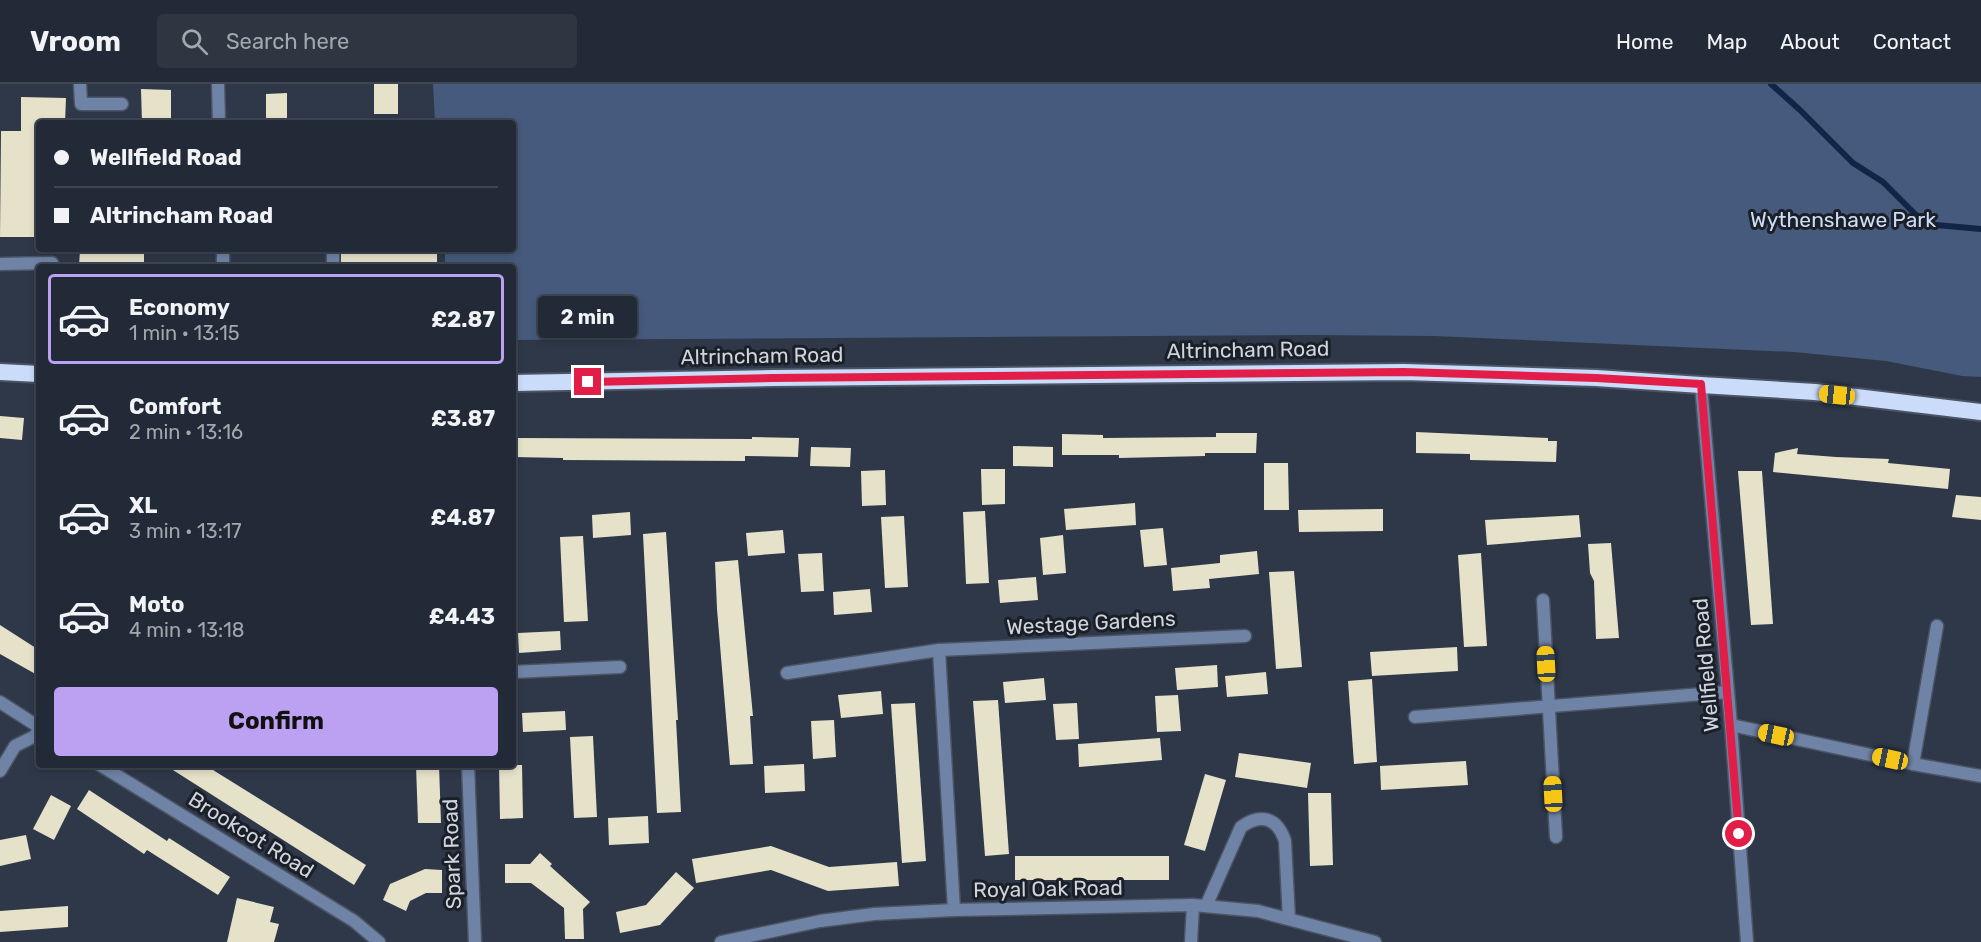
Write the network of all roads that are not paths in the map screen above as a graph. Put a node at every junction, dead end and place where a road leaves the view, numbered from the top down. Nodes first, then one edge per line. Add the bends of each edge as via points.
1 (80, 84) edge
2 (218, 84) edge
3 (122, 104) dead end
4 (219, 120) edge
5 (52, 263) dead end
6 (0, 264) edge
7 (0, 372) edge
8 (36, 374) edge
9 (516, 383) edge
10 (1701, 384) junction
11 (1981, 412) edge
12 (1543, 600) dead end
13 (1937, 626) dead end
14 (1245, 636) dead end
15 (939, 650) junction
16 (620, 667) dead end
17 (516, 672) edge
18 (787, 673) dead end
19 (1728, 692) junction
20 (0, 702) edge
21 (1548, 707) junction
22 (1415, 717) dead end
23 (1731, 725) junction
24 (36, 726) edge
25 (36, 734) edge
26 (1913, 764) junction
27 (105, 768) edge
28 (468, 768) edge
29 (0, 771) edge
30 (1981, 776) edge
31 (1556, 837) dead end
32 (1200, 906) junction
33 (954, 910) junction
34 (1289, 919) junction
35 (756, 938) edge
36 (379, 942) edge
37 (475, 942) edge
38 (721, 942) edge
39 (1191, 942) edge
40 (1375, 942) edge
41 (1747, 942) edge

1 - 3 street via 81,104
2 - 4 street
5 - 6 street
7 - 8 highway
9 - 10 highway, Altrincham Road via 1404,372
10 - 11 highway, Altrincham Road
10 - 19 street, Wellfield Road
12 - 21 street
13 - 26 street
14 - 15 street, Westage Gardens
15 - 18 street, Westage Gardens
15 - 33 street
16 - 17 street
19 - 21 street
19 - 23 street, Wellfield Road
20 - 24 street
21 - 22 street
21 - 31 street
23 - 26 street
23 - 41 street, Wellfield Road
25 - 29 street via 15,746
26 - 30 street
27 - 36 street, Brookcot Road via 354,921
28 - 37 street, Spark Road
32 - 33 street, Royal Oak Road
32 - 34 street, Royal Oak Road via 1258,911
32 - 34 street via 1240,827 1261,819 1272,821 1281,829
32 - 39 street
33 - 35 street, Royal Oak Road via 862,915 820,921
34 - 40 street, Royal Oak Road
35 - 38 street, Royal Oak Road

